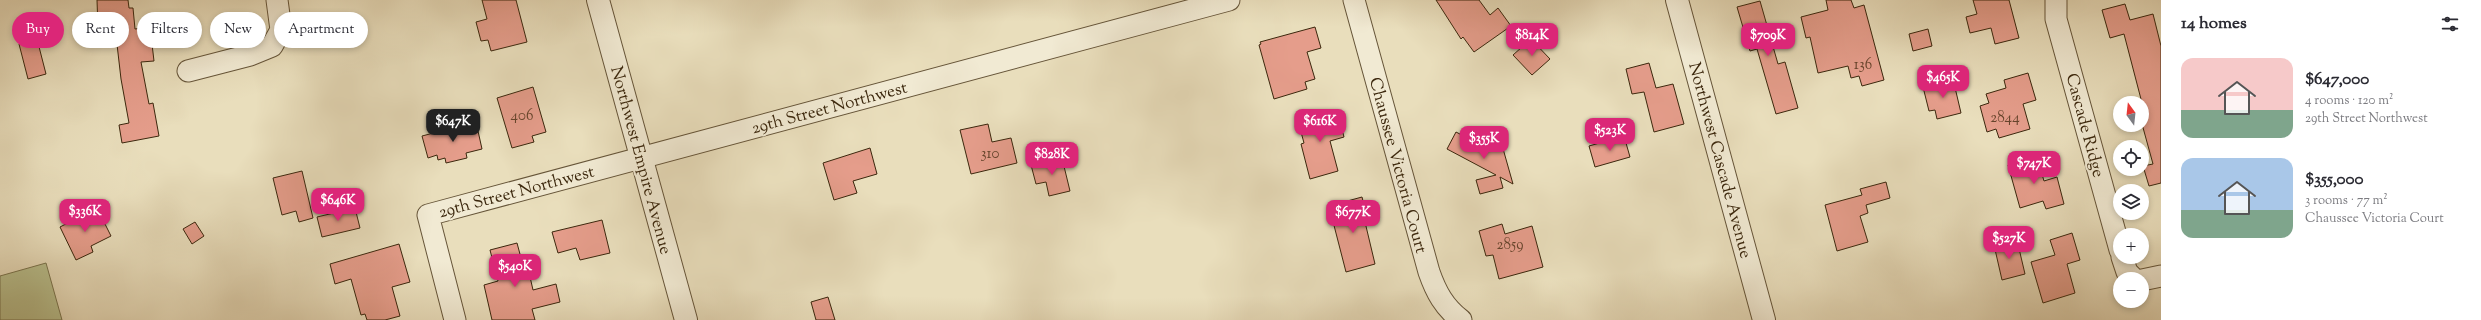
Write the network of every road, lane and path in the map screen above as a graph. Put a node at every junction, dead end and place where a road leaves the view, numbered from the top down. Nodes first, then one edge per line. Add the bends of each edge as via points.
1 (277, 0) edge
2 (598, 0) edge
3 (1229, 0) edge
4 (1354, 0) edge
5 (1677, 0) edge
6 (2056, 0) edge
7 (188, 72) dead end
8 (641, 157) junction
9 (2114, 228) edge
10 (2161, 276) edge
11 (2149, 277) edge
12 (455, 320) edge
13 (686, 320) edge
14 (1461, 320) edge
15 (1764, 320) edge

1 - 7 street via 281,30 272,46 250,55
2 - 8 street, Northwest Empire Avenue
3 - 8 street, 29th Street Northwest
4 - 14 street, Chaussee Victoria Court via 1429,272 1436,292 1449,311
5 - 15 street, Northwest Cascade Avenue
6 - 9 street, Cascade Ridge via 2056,19
8 - 12 street, 29th Street Northwest via 428,215
8 - 13 street, Northwest Empire Avenue
10 - 11 street

